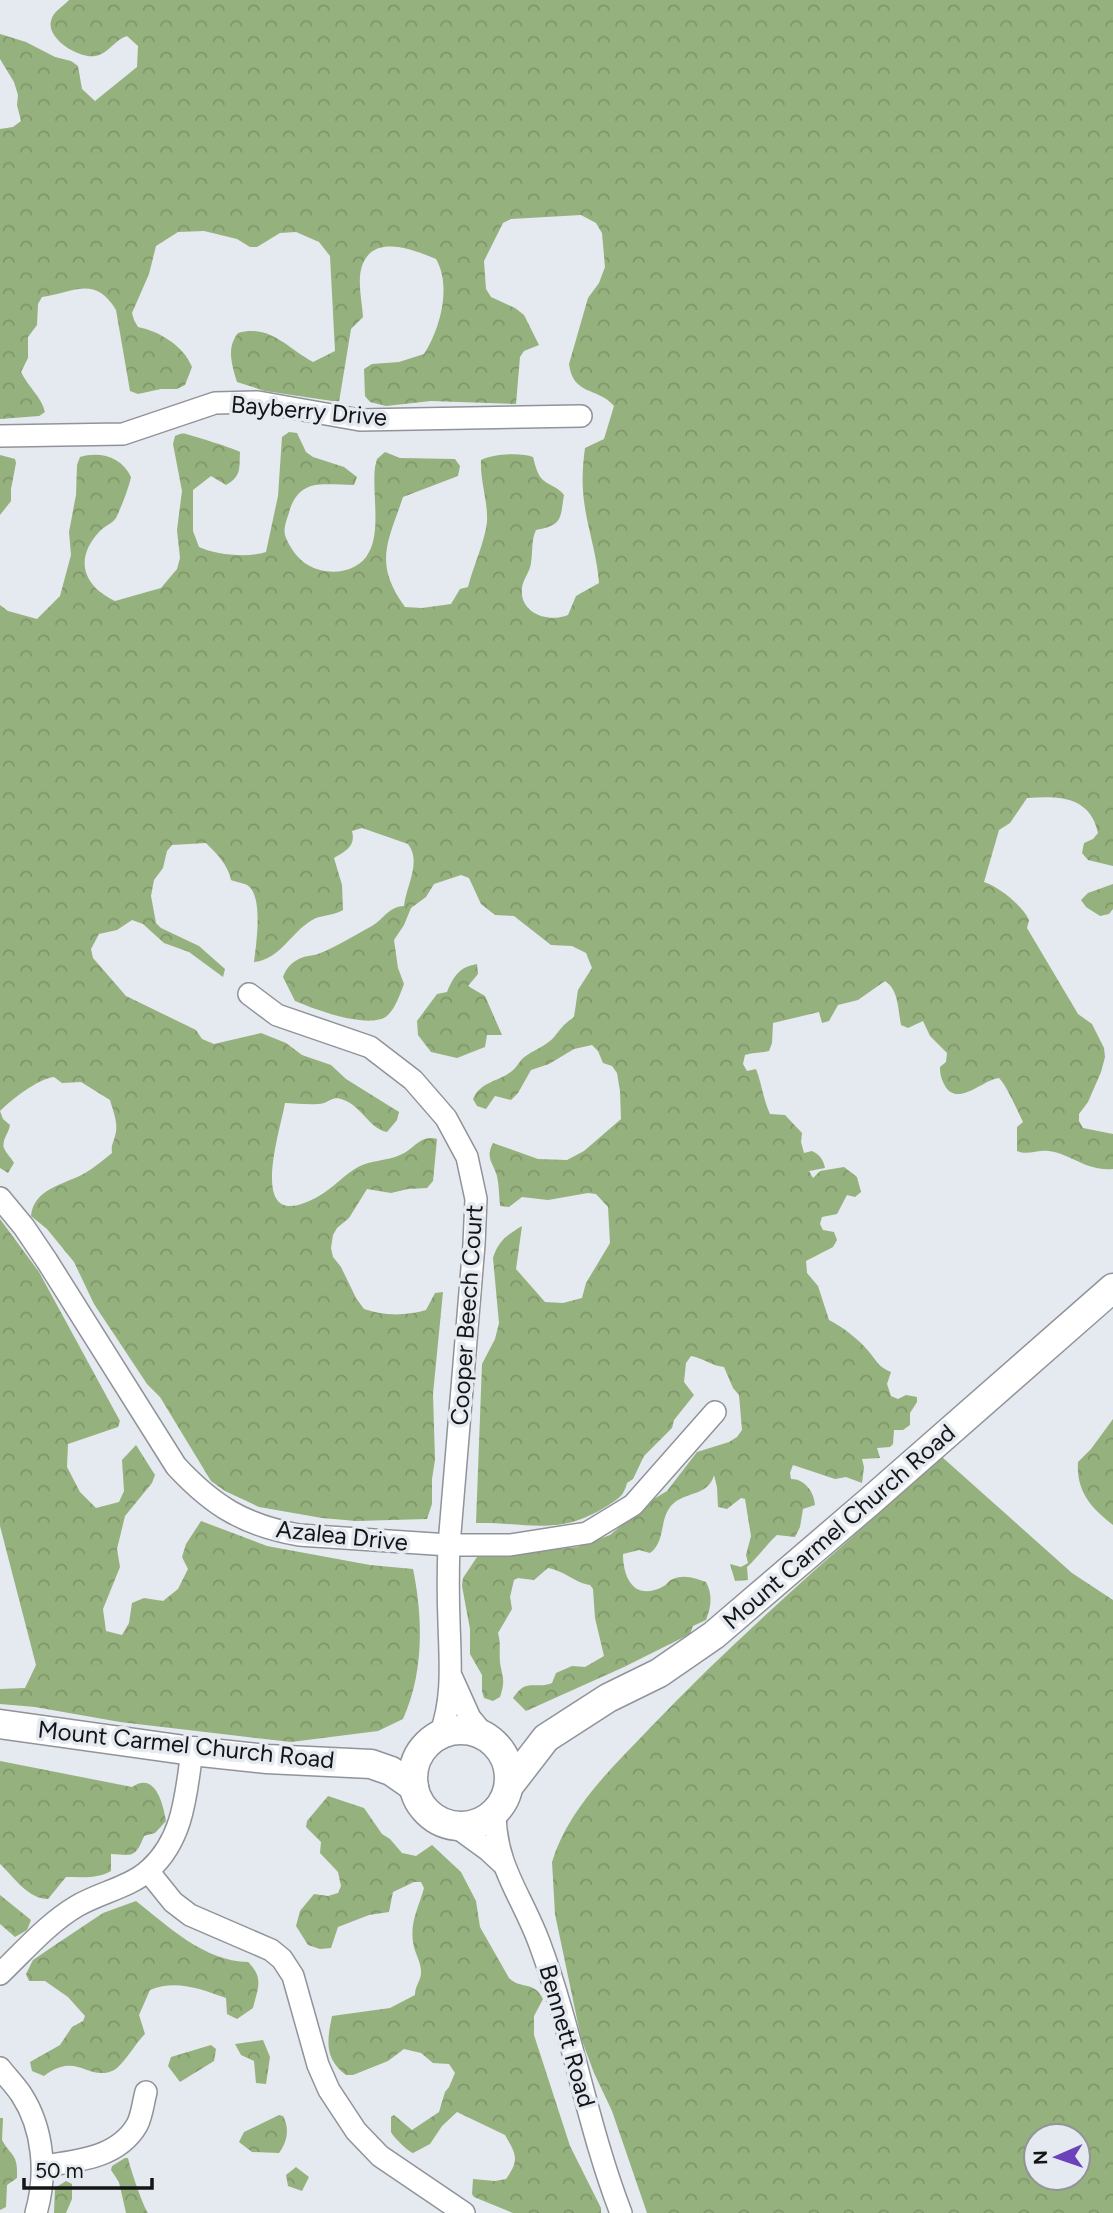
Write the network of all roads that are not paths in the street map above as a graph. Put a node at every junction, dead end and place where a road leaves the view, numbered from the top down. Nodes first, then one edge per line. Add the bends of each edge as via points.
1 (581, 416) dead end
2 (0, 436) edge
3 (249, 994) dead end
4 (0, 1198) edge
5 (1113, 1288) edge
6 (715, 1412) dead end
7 (449, 1545) junction
8 (451, 1676) junction
9 (0, 1724) edge
10 (546, 1738) junction
11 (434, 1739) junction
12 (490, 1740) junction
13 (192, 1751) junction
14 (372, 1764) junction
15 (509, 1786) junction
16 (414, 1787) junction
17 (495, 1812) junction
18 (455, 1826) junction
19 (503, 1864) junction
20 (148, 1871) junction
21 (0, 1974) edge
22 (0, 2068) edge
23 (146, 2092) dead end
24 (43, 2166) junction
25 (36, 2213) edge
26 (464, 2213) edge
27 (621, 2213) edge

1 - 2 street, Bayberry Drive via 360,420 236,402 215,403 123,434
3 - 7 street, Cooper Beech Court via 277,1015 370,1047 413,1080 446,1118 467,1157 476,1199 474,1244
4 - 7 street, Azalea Drive via 47,1261 176,1466 218,1506 256,1525 299,1535
5 - 10 main road, Mount Carmel Church Road via 714,1635 659,1673 608,1698
6 - 7 street, Azalea Drive via 633,1505 587,1534 510,1545
7 - 8 street
8 - 11 street via 445,1721
8 - 12 street via 470,1718
9 - 13 main road, Mount Carmel Church Road
10 - 12 main road, Mount Carmel Church Road via 511,1745
10 - 15 main road, Mount Carmel Church Road
11 - 12 main road via 455,1730 470,1730
11 - 14 main road, Mount Carmel Church Road
11 - 16 main road via 418,1756
12 - 15 main road via 504,1757
13 - 14 main road, Mount Carmel Church Road
13 - 20 street via 177,1829
14 - 16 main road, Mount Carmel Church Road
15 - 17 main road
16 - 18 main road via 428,1813
17 - 18 main road via 477,1823
17 - 19 street, Bennett Road
18 - 19 street, Bennett Road
19 - 27 street, Bennett Road via 539,1941
20 - 21 street via 76,1907
20 - 26 street via 190,1915 282,1959 293,1976 318,2065 356,2132 380,2156
22 - 24 street via 22,2096 37,2131
23 - 24 street via 138,2124 121,2146 89,2159
24 - 25 street

